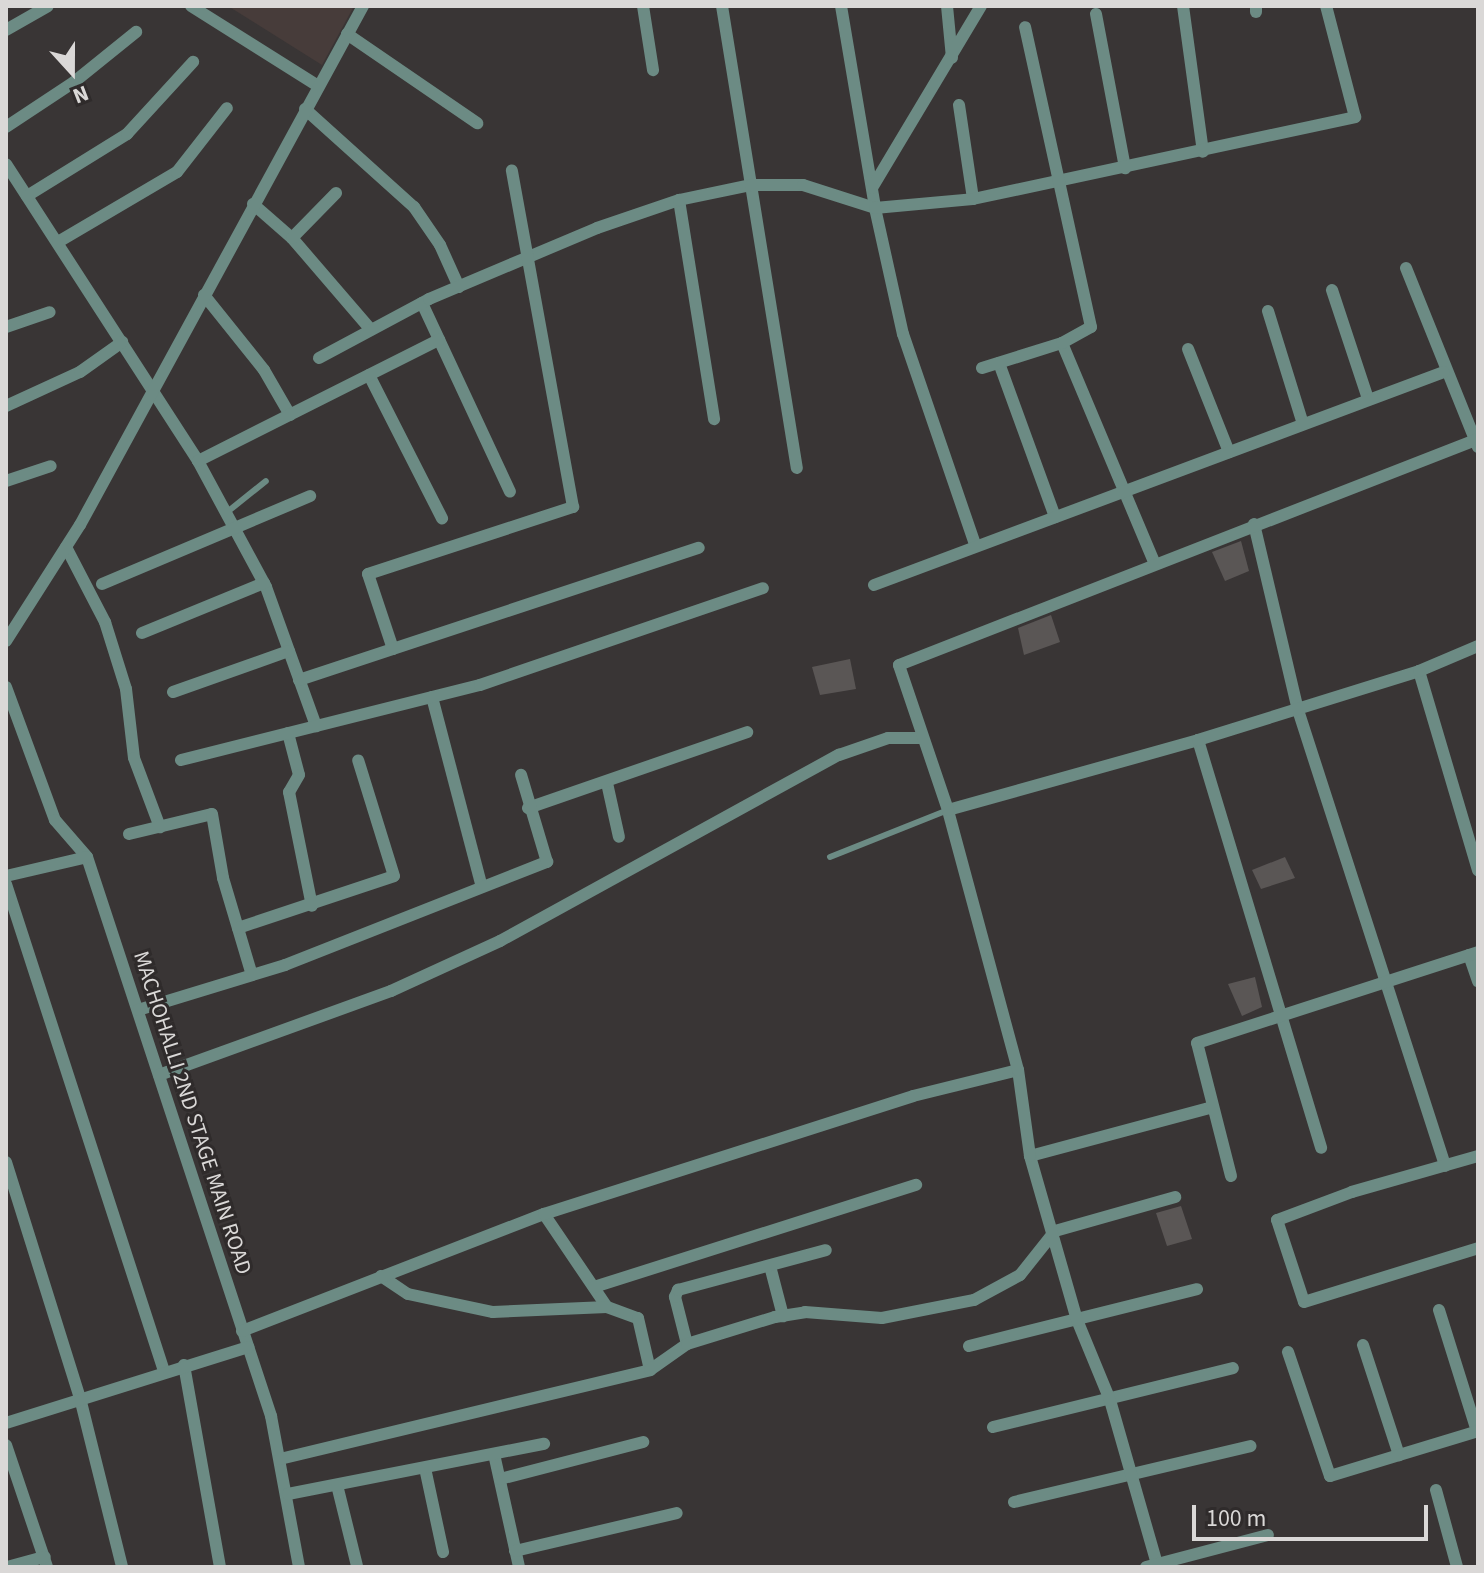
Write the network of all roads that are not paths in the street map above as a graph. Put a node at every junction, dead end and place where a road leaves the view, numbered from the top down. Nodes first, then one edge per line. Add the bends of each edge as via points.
1 (48, 6) edge
2 (191, 6) edge
3 (363, 6) edge
4 (643, 6) edge
5 (722, 6) edge
6 (841, 6) edge
7 (947, 6) edge
8 (981, 6) edge
9 (1183, 6) edge
10 (1326, 6) edge
11 (1096, 14) dead end
12 (1025, 27) dead end
13 (6, 30) edge
14 (136, 32) dead end
15 (347, 34) junction
16 (952, 58) junction
17 (193, 62) dead end
18 (653, 70) dead end
19 (318, 86) junction
20 (959, 105) dead end
21 (227, 108) dead end
22 (305, 109) junction
23 (477, 123) dead end
24 (6, 127) edge
25 (1203, 152) junction
26 (6, 164) edge
27 (1125, 168) junction
28 (512, 170) dead end
29 (1060, 181) junction
30 (751, 185) junction
31 (872, 188) junction
32 (336, 193) dead end
33 (27, 196) junction
34 (973, 199) junction
35 (679, 200) junction
36 (253, 204) junction
37 (875, 208) junction
38 (292, 238) junction
39 (58, 242) junction
40 (528, 260) junction
41 (1406, 268) dead end
42 (459, 287) junction
43 (1332, 290) dead end
44 (204, 295) junction
45 (422, 303) junction
46 (1268, 311) dead end
47 (50, 312) dead end
48 (6, 327) edge
49 (371, 330) junction
50 (439, 340) junction
51 (122, 342) junction
52 (1062, 343) junction
53 (1188, 349) dead end
54 (319, 358) dead end
55 (999, 363) junction
56 (982, 368) dead end
57 (1444, 372) junction
58 (369, 375) junction
59 (152, 390) junction
60 (1368, 399) junction
61 (6, 406) edge
62 (290, 415) junction
63 (714, 419) dead end
64 (1303, 424) junction
65 (1477, 442) edge
66 (1229, 452) junction
67 (198, 461) junction
68 (51, 466) dead end
69 (797, 468) dead end
70 (6, 481) edge
71 (266, 481) dead end
72 (1126, 491) junction
73 (510, 492) dead end
74 (310, 496) dead end
75 (226, 513) junction
76 (1055, 517) junction
77 (442, 518) dead end
78 (1254, 524) junction
79 (234, 528) junction
80 (975, 544) junction
81 (66, 547) junction
82 (699, 548) dead end
83 (1154, 562) junction
84 (264, 583) junction
85 (102, 584) dead end
86 (874, 585) dead end
87 (763, 588) dead end
88 (142, 633) dead end
89 (6, 641) edge
90 (1478, 646) edge
91 (393, 649) junction
92 (289, 651) junction
93 (1419, 671) junction
94 (299, 680) junction
95 (6, 687) edge
96 (173, 692) dead end
97 (432, 697) junction
98 (1298, 710) junction
99 (316, 726) junction
100 (747, 732) dead end
101 (288, 733) junction
102 (920, 738) junction
103 (1198, 740) junction
104 (181, 760) dead end
105 (358, 760) dead end
106 (521, 775) dead end
107 (607, 783) junction
108 (528, 808) junction
109 (948, 810) junction
110 (160, 827) junction
111 (129, 834) dead end
112 (619, 837) dead end
113 (87, 857) junction
114 (830, 857) dead end
115 (1478, 870) edge
116 (6, 876) edge
117 (6, 884) edge
118 (482, 887) junction
119 (312, 906) junction
120 (238, 928) junction
121 (1474, 953) edge
122 (252, 975) junction
123 (1387, 980) junction
124 (1478, 981) edge
125 (138, 1010) junction
126 (1282, 1017) junction
127 (1018, 1070) junction
128 (159, 1075) junction
129 (1213, 1107) junction
130 (1321, 1148) dead end
131 (1030, 1156) junction
132 (1478, 1156) edge
133 (6, 1162) edge
134 (1445, 1166) junction
135 (1231, 1176) dead end
136 (916, 1185) dead end
137 (1175, 1197) dead end
138 (544, 1214) junction
139 (1055, 1231) junction
140 (1478, 1248) edge
141 (826, 1250) dead end
142 (770, 1266) junction
143 (381, 1276) junction
144 (594, 1287) junction
145 (1197, 1289) dead end
146 (607, 1307) junction
147 (1439, 1310) dead end
148 (783, 1316) junction
149 (1077, 1320) junction
150 (242, 1331) junction
151 (687, 1344) junction
152 (1363, 1345) dead end
153 (969, 1346) dead end
154 (248, 1347) junction
155 (1288, 1352) dead end
156 (184, 1365) junction
157 (1233, 1368) dead end
158 (650, 1370) junction
159 (164, 1371) junction
160 (80, 1398) junction
161 (1110, 1400) junction
162 (6, 1423) edge
163 (993, 1427) dead end
164 (1478, 1431) edge
165 (643, 1442) dead end
166 (544, 1444) dead end
167 (6, 1445) edge
168 (1250, 1446) dead end
169 (494, 1454) junction
170 (1399, 1455) junction
171 (280, 1459) junction
172 (425, 1468) junction
173 (1132, 1476) junction
174 (500, 1479) junction
175 (337, 1485) junction
176 (1436, 1490) dead end
177 (288, 1494) junction
178 (1014, 1502) dead end
179 (677, 1513) dead end
180 (1268, 1535) dead end
181 (515, 1551) junction
182 (443, 1552) dead end
183 (46, 1562) edge
184 (357, 1566) edge
185 (1152, 1566) edge
186 (7, 1567) edge
187 (122, 1567) edge
188 (220, 1567) edge
189 (299, 1567) edge
190 (519, 1567) edge
191 (1457, 1567) edge

1 - 13 street
2 - 19 street
3 - 15 street
4 - 18 street
5 - 30 street
6 - 31 street
7 - 16 street
8 - 16 street
9 - 25 street
10 - 25 street via 1355,117
11 - 27 street
12 - 29 street
14 - 24 street
15 - 19 street
15 - 23 street
16 - 31 street
17 - 33 street via 127,134
19 - 22 street
20 - 34 street
21 - 39 street via 177,172
22 - 36 street
22 - 42 street via 414,207 440,245
25 - 27 street
26 - 33 street
27 - 29 street
28 - 40 street
29 - 34 street
29 - 52 street via 1091,327
30 - 35 street
30 - 37 street via 803,185
30 - 69 street
31 - 37 street
32 - 38 street
33 - 39 street
34 - 37 street
35 - 40 street via 597,228
35 - 63 street
36 - 38 street
36 - 44 street
37 - 80 street via 921,399
38 - 49 street
39 - 51 street
40 - 42 street
40 - 91 street via 573,507 368,574
41 - 57 street
42 - 45 street
43 - 60 street
44 - 59 street
44 - 62 street via 264,370
45 - 49 street
45 - 50 street
46 - 64 street
47 - 48 street
49 - 54 street
50 - 58 street
50 - 73 street
51 - 59 street
51 - 61 street via 80,372
52 - 55 street
52 - 72 street
53 - 66 street
55 - 56 street
55 - 76 street
57 - 60 street
57 - 65 street
58 - 62 street
58 - 77 street
59 - 67 street
59 - 81 street
60 - 64 street
62 - 67 street
64 - 66 street
65 - 78 street
66 - 72 street
67 - 75 street
68 - 70 street
71 - 75 lane
72 - 76 street
72 - 83 street
74 - 79 street
75 - 79 street
76 - 80 street
78 - 83 street
78 - 98 street
79 - 84 street
79 - 85 street
80 - 86 street
81 - 89 street
81 - 110 street via 105,622 126,689 134,758
82 - 91 street
83 - 102 street via 899,665
84 - 88 street
84 - 92 street
87 - 97 street via 501,679
90 - 93 street
91 - 94 street
92 - 94 street
92 - 96 street
93 - 98 street
93 - 115 street
94 - 99 street
95 - 113 street, MACHOHALLI 2ND STAGE MAIN ROAD via 55,820
97 - 99 street
97 - 118 street
98 - 103 street
98 - 123 street
99 - 101 street
100 - 107 street
101 - 104 street
101 - 119 street via 299,775 289,792
102 - 109 street
102 - 128 street via 888,738 839,755 500,941 391,991
103 - 109 street
103 - 126 street
105 - 119 street via 394,876
106 - 108 street
107 - 108 street
107 - 112 street
108 - 118 street via 547,862
109 - 114 lane
109 - 127 street
110 - 111 street
110 - 120 street via 212,814
113 - 116 street
113 - 125 street, MACHOHALLI 2ND STAGE MAIN ROAD
117 - 159 street
118 - 122 street
119 - 120 street
120 - 122 street
121 - 123 street
121 - 124 street
122 - 125 street
123 - 126 street
123 - 134 street
125 - 128 street, MACHOHALLI 2ND STAGE MAIN ROAD
126 - 129 street via 1197,1043
126 - 130 street
127 - 131 street
127 - 138 street via 913,1096
128 - 150 street, MACHOHALLI 2ND STAGE MAIN ROAD
129 - 131 street
129 - 135 street
131 - 139 street
132 - 134 street
133 - 160 street
134 - 140 street via 1277,1220 1304,1302
136 - 144 street
137 - 139 street
138 - 143 street
138 - 144 street
139 - 148 street via 1020,1275 974,1300 882,1318 805,1312
139 - 149 street
141 - 142 street
142 - 148 street
142 - 151 street via 678,1290 675,1297
143 - 146 street via 408,1294 493,1312
143 - 150 street
144 - 146 street
145 - 149 street
146 - 158 street via 638,1318
147 - 164 street
148 - 151 street
149 - 153 street
149 - 161 street
150 - 154 street, MACHOHALLI 2ND STAGE MAIN ROAD
151 - 158 street
152 - 170 street
154 - 156 street
154 - 171 street, MACHOHALLI 2ND STAGE MAIN ROAD
155 - 170 street via 1330,1476
156 - 159 street
156 - 188 street
157 - 161 street
158 - 171 street
159 - 160 street
160 - 162 street
160 - 187 street
161 - 163 street
161 - 173 street
164 - 170 street
165 - 174 street
166 - 169 street
167 - 183 street
168 - 173 street
169 - 172 street
169 - 174 street
171 - 177 street, MACHOHALLI 2ND STAGE MAIN ROAD
172 - 175 street
172 - 182 street
173 - 178 street
173 - 185 street
174 - 181 street
175 - 177 street
175 - 184 street
176 - 191 street
177 - 189 street, MACHOHALLI 2ND STAGE MAIN ROAD
179 - 181 street
180 - 185 street
181 - 190 street
183 - 186 street

